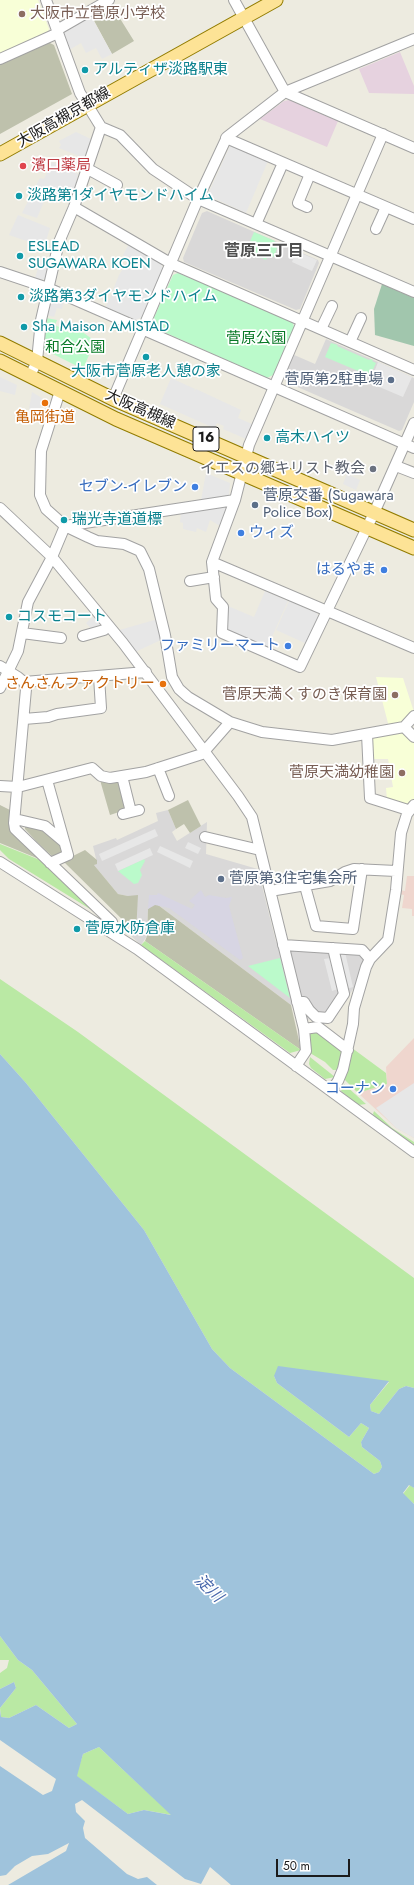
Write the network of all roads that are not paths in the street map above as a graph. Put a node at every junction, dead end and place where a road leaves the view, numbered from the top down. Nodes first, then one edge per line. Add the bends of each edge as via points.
1 (46, 0) edge
2 (110, 0) edge
3 (234, 0) edge
4 (276, 0) edge
5 (244, 17) junction
6 (57, 32) junction
7 (414, 39) edge
8 (0, 59) edge
9 (285, 92) junction
10 (88, 105) junction
11 (101, 127) junction
12 (383, 134) junction
13 (226, 138) junction
14 (414, 148) edge
15 (0, 154) edge
16 (283, 163) junction
17 (86, 168) junction
18 (310, 174) junction
19 (117, 185) dead end
20 (357, 194) junction
21 (198, 200) junction
22 (74, 207) junction
23 (307, 207) dead end
24 (386, 207) junction
25 (413, 216) edge
26 (256, 224) junction
27 (376, 229) dead end
28 (330, 256) junction
29 (172, 264) junction
30 (0, 272) edge
31 (48, 288) junction
32 (414, 292) edge
33 (332, 306) dead end
34 (360, 318) dead end
35 (302, 321) junction
36 (143, 329) junction
37 (321, 330) junction
38 (350, 342) junction
39 (0, 343) edge
40 (0, 361) edge
41 (37, 361) junction
42 (414, 370) edge
43 (30, 376) junction
44 (274, 386) junction
45 (60, 391) junction
46 (113, 399) junction
47 (414, 423) edge
48 (409, 446) edge
49 (246, 457) junction
50 (396, 466) junction
51 (242, 473) junction
52 (414, 473) edge
53 (235, 500) junction
54 (0, 508) edge
55 (374, 513) junction
56 (65, 526) junction
57 (367, 527) junction
58 (414, 530) edge
59 (414, 548) edge
60 (52, 557) junction
61 (212, 562) junction
62 (214, 577) junction
63 (190, 582) dead end
64 (327, 610) junction
65 (108, 626) junction
66 (22, 633) junction
67 (82, 636) dead end
68 (61, 638) dead end
69 (414, 648) edge
70 (4, 668) edge
71 (146, 672) junction
72 (99, 677) junction
73 (24, 682) junction
74 (0, 688) edge
75 (414, 716) edge
76 (24, 719) junction
77 (230, 722) junction
78 (404, 727) junction
79 (367, 734) junction
80 (414, 737) edge
81 (205, 751) junction
82 (158, 768) junction
83 (122, 776) junction
84 (47, 780) junction
85 (0, 786) edge
86 (18, 787) junction
87 (169, 796) dead end
88 (411, 808) edge
89 (131, 812) dead end
90 (15, 819) junction
91 (205, 838) dead end
92 (64, 842) junction
93 (260, 850) junction
94 (0, 862) edge
95 (50, 863) junction
96 (362, 869) junction
97 (396, 871) junction
98 (305, 886) junction
99 (270, 891) junction
100 (110, 931) junction
101 (283, 945) junction
102 (333, 948) junction
103 (370, 959) junction
104 (297, 1002) junction
105 (304, 1029) junction
106 (348, 1050) junction
107 (296, 1066) junction
108 (331, 1091) junction
109 (414, 1152) edge

1 - 6 street
2 - 6 street
3 - 5 street
4 - 5 main road, 大阪高槻京都線
5 - 9 street
5 - 10 main road, 大阪高槻京都線
6 - 8 street
6 - 10 street via 80,93
7 - 9 street
9 - 12 street
9 - 13 street
10 - 11 street
10 - 15 main road, 大阪高槻京都線
11 - 17 street
11 - 21 street via 120,135 153,170
12 - 14 street
12 - 20 street
13 - 16 street
13 - 21 street
16 - 18 street
16 - 26 street
17 - 19 street
17 - 22 street
18 - 20 street
18 - 23 street via 298,203
20 - 24 street
20 - 28 street
21 - 26 street
21 - 29 street
22 - 29 street
22 - 31 street via 59,242
24 - 25 street
24 - 27 street
26 - 28 street
28 - 32 street
28 - 35 street
29 - 35 street
29 - 36 street
30 - 31 street
31 - 36 street
31 - 41 street via 41,320
33 - 37 street
34 - 38 street
35 - 37 street
35 - 44 street
36 - 44 street
36 - 46 street
37 - 38 street
38 - 42 street
39 - 41 main road, 大阪高槻線 / 16
40 - 43 main road, 大阪高槻線 / 16
41 - 43 street
41 - 46 main road, 大阪高槻線 / 16
43 - 45 main road, 大阪高槻線 / 16
44 - 48 street
44 - 49 street
45 - 51 main road, 大阪高槻線 / 16 via 116,419
45 - 56 street via 40,451 40,495 46,509
46 - 49 main road, 大阪高槻線 / 16
47 - 48 street
48 - 50 street
49 - 51 street
49 - 55 main road, 大阪高槻線 / 16
50 - 52 street
50 - 55 street
51 - 53 street
51 - 57 main road, 大阪高槻線 / 16
53 - 56 street
53 - 61 street
54 - 60 street
55 - 57 street
55 - 58 main road, 大阪高槻線 / 16
56 - 60 street
56 - 77 street via 96,541 124,544 140,551 150,576 165,635 172,677 179,689 188,697
57 - 59 main road, 大阪高槻線 / 16
57 - 64 street
60 - 65 street
60 - 66 street via 28,602
61 - 62 street
61 - 64 street
62 - 63 street
62 - 64 street via 216,599 223,607 222,634 300,667
64 - 69 street
65 - 67 street via 104,630
65 - 71 street
66 - 68 street
66 - 70 street via 18,651
70 - 73 street
70 - 74 street
71 - 72 street
71 - 81 street
72 - 73 street
72 - 76 street via 101,708
73 - 76 street
75 - 78 street
76 - 86 street
77 - 79 street via 262,732 332,740
77 - 81 street
78 - 79 street
78 - 80 street
79 - 88 street via 370,798
81 - 82 street
81 - 93 street via 252,817
82 - 83 street
82 - 87 street
83 - 84 street via 101,776 92,768
83 - 89 street
84 - 86 street
84 - 92 street
85 - 86 street
86 - 90 street
88 - 97 street via 403,822
90 - 92 street via 45,826
90 - 95 street via 15,829
91 - 93 street
92 - 95 street via 67,857
93 - 99 street
94 - 100 street
95 - 100 street via 112,922 113,927
96 - 97 street
96 - 98 street via 354,868 330,881
96 - 98 street via 354,929 316,926
97 - 103 street via 396,890 388,940
98 - 99 street
99 - 101 street
100 - 107 street
101 - 102 street
101 - 104 street
102 - 103 street via 362,950
102 - 104 street via 344,994 328,1018 316,1017 304,1002
103 - 106 street via 354,1008
104 - 105 street
105 - 106 street via 318,1027
105 - 107 street via 306,1052
106 - 108 street via 343,1069
107 - 108 street
108 - 109 street

